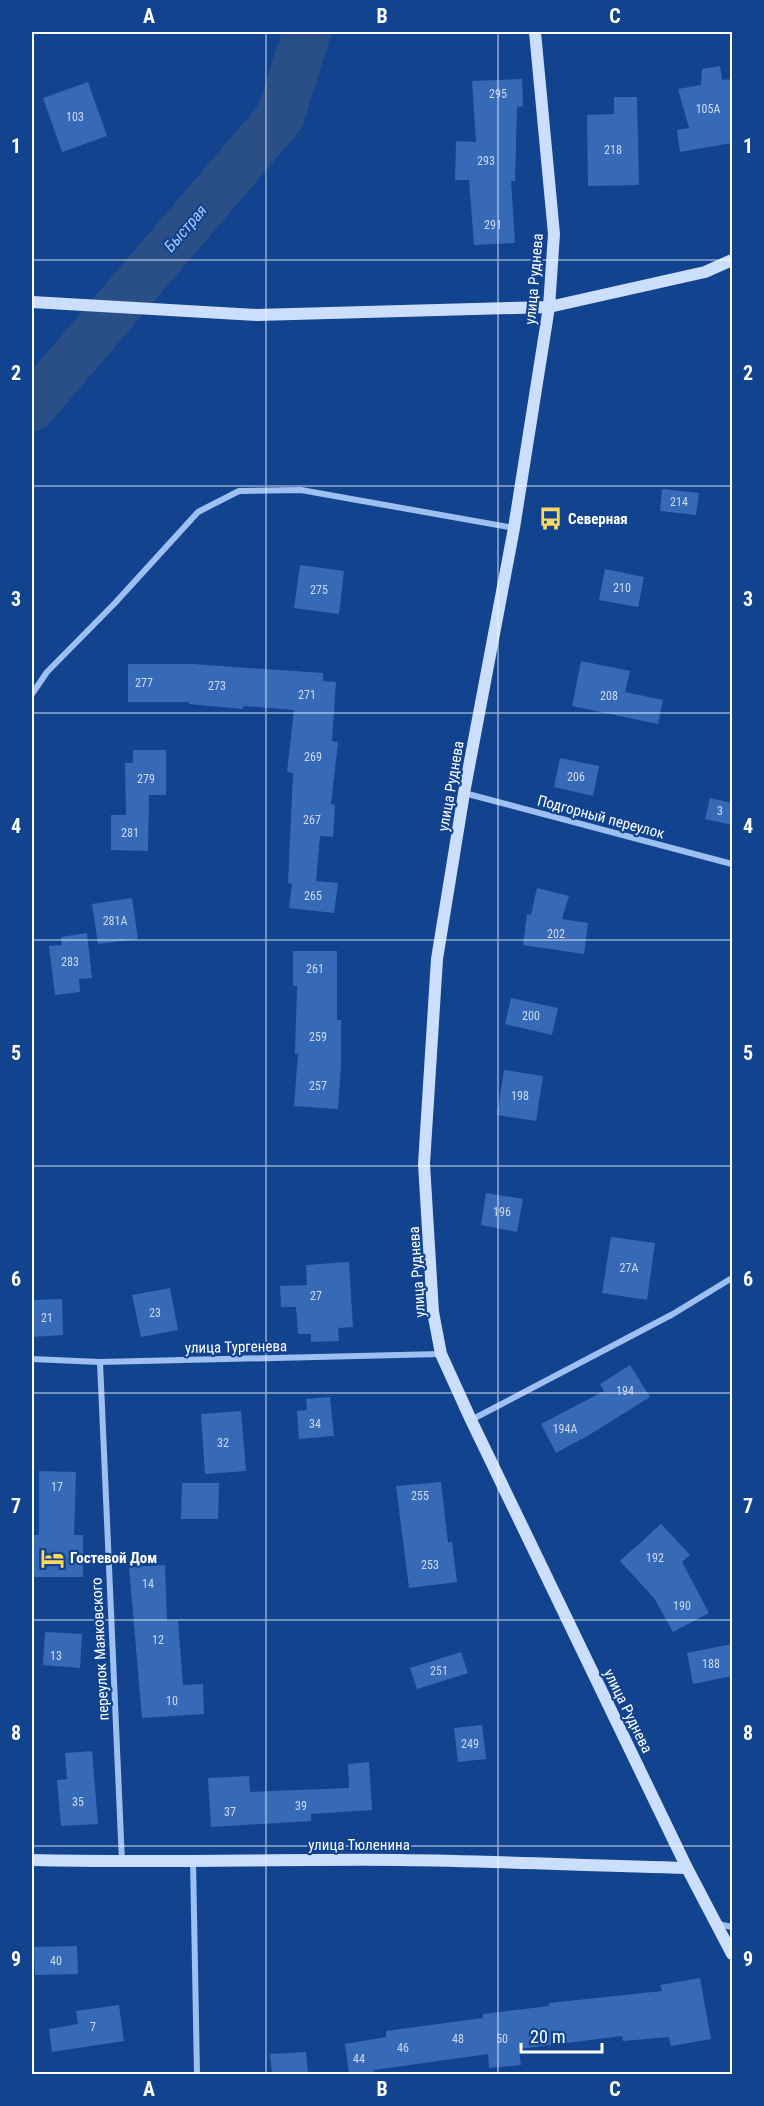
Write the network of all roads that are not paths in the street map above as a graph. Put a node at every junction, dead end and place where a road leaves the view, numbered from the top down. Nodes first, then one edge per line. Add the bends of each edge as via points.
1 (535, 32) edge
2 (732, 260) edge
3 (32, 302) edge
4 (549, 307) junction
5 (514, 528) junction
6 (32, 694) edge
7 (464, 793) junction
8 (732, 864) edge
9 (732, 1278) edge
10 (441, 1354) junction
11 (32, 1359) edge
12 (100, 1362) junction
13 (471, 1420) junction
14 (32, 1860) edge
15 (193, 1860) junction
16 (122, 1862) junction
17 (687, 1868) junction
18 (717, 1924) junction
19 (732, 1927) edge
20 (732, 1954) edge
21 (196, 2074) edge

1 - 4 street, улица Руднева via 554,234
2 - 4 street via 705,272
3 - 4 street via 257,315
4 - 5 street, улица Руднева
5 - 6 street via 301,490 239,491 198,512 47,672
5 - 7 street, улица Руднева
7 - 8 street, Подгорный переулок
7 - 10 street, улица Руднева via 437,958 424,1164 434,1312
9 - 13 street via 673,1314
10 - 12 street, улица Тургенева
10 - 13 street, улица Руднева
11 - 12 street, улица Тургенева
12 - 16 street, переулок Маяковского
13 - 17 street, улица Руднева
14 - 16 street, улица Тюленина
15 - 16 street, улица Тюленина
15 - 17 street, улица Тюленина via 402,1860
15 - 21 street
17 - 18 street, улица Руднева
18 - 19 street
18 - 20 street, улица Руднева

